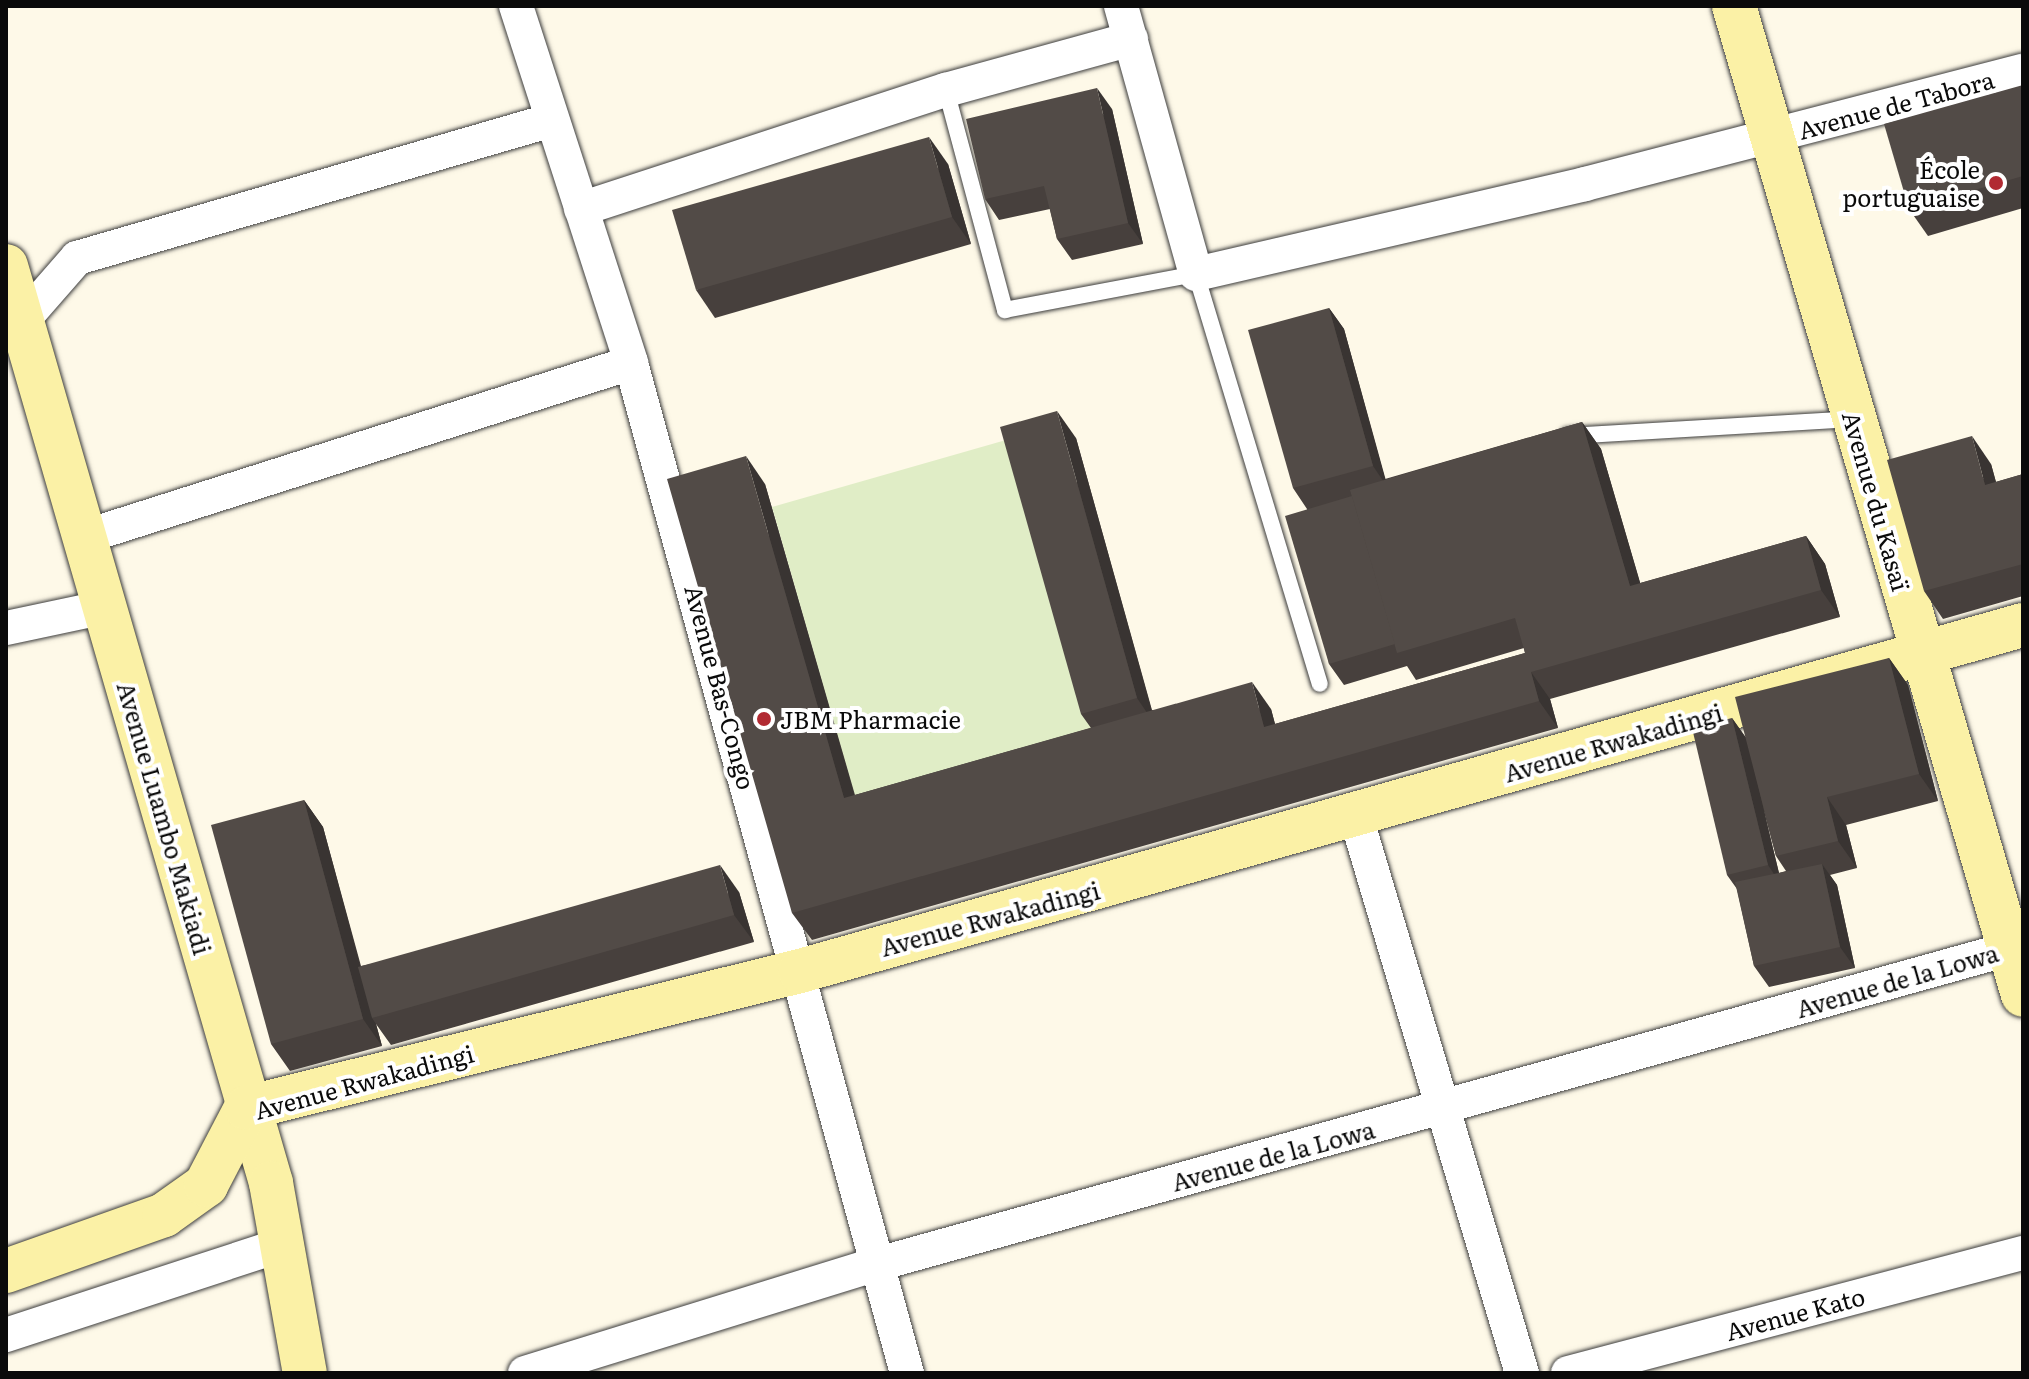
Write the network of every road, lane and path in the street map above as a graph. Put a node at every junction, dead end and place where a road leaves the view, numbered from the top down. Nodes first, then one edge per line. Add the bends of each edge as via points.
1 (516, 6) edge
2 (1121, 6) edge
3 (1734, 6) edge
4 (1131, 39) junction
5 (2023, 71) edge
6 (946, 90) junction
7 (550, 121) junction
8 (1769, 137) junction
9 (581, 209) junction
10 (6, 266) edge
11 (1196, 274) junction
12 (14, 323) edge
13 (631, 363) junction
14 (1854, 419) junction
15 (1546, 441) edge
16 (84, 537) junction
17 (106, 607) junction
18 (2023, 625) edge
19 (6, 628) edge
20 (1921, 653) junction
21 (1320, 684) dead end
22 (1356, 817) junction
23 (2016, 946) edge
24 (800, 971) junction
25 (2023, 995) edge
26 (246, 1108) junction
27 (1442, 1108) junction
28 (282, 1245) junction
29 (2023, 1253) edge
30 (878, 1264) junction
31 (6, 1271) edge
32 (6, 1335) edge
33 (305, 1373) edge
34 (525, 1373) edge
35 (907, 1373) edge
36 (1522, 1373) edge
37 (1568, 1373) edge

1 - 7 street, Avenue Bas-Congo
2 - 4 street
3 - 8 street, Avenue du Kasaï
4 - 6 street
4 - 11 street
5 - 8 street, Avenue de Tabora
6 - 9 street
6 - 11 lane via 1005,310
7 - 9 street, Avenue Bas-Congo
7 - 12 street via 77,258
8 - 11 street, Avenue de Tabora
8 - 14 street, Avenue du Kasaï
9 - 13 street, Avenue Bas-Congo
10 - 12 street, Avenue Luambo Makiadi
11 - 21 lane
12 - 16 street, Avenue Luambo Makiadi
13 - 16 street
13 - 24 street, Avenue Bas-Congo
14 - 15 lane via 1576,434
14 - 20 street, Avenue du Kasaï
16 - 17 street, Avenue Luambo Makiadi
17 - 19 street
17 - 26 street, Avenue Luambo Makiadi
18 - 20 street, Avenue Rwakadingi
20 - 22 street, Avenue Rwakadingi
20 - 23 street, Avenue du Kasaï
22 - 24 street, Avenue Rwakadingi
22 - 27 street
23 - 25 street, Avenue du Kasaï
23 - 27 street, Avenue de la Lowa
24 - 26 street, Avenue Rwakadingi
24 - 30 street, Avenue Bas-Congo
26 - 28 street, Avenue Luambo Makiadi via 271,1183
26 - 31 street, Avenue Rwakadingi via 206,1185 164,1215
27 - 30 street, Avenue de la Lowa
27 - 36 street
28 - 32 street
28 - 33 street, Avenue Luambo Makiadi
29 - 37 street, Avenue Kato
30 - 34 street, Avenue de la Lowa
30 - 35 street, Avenue Bas-Congo

